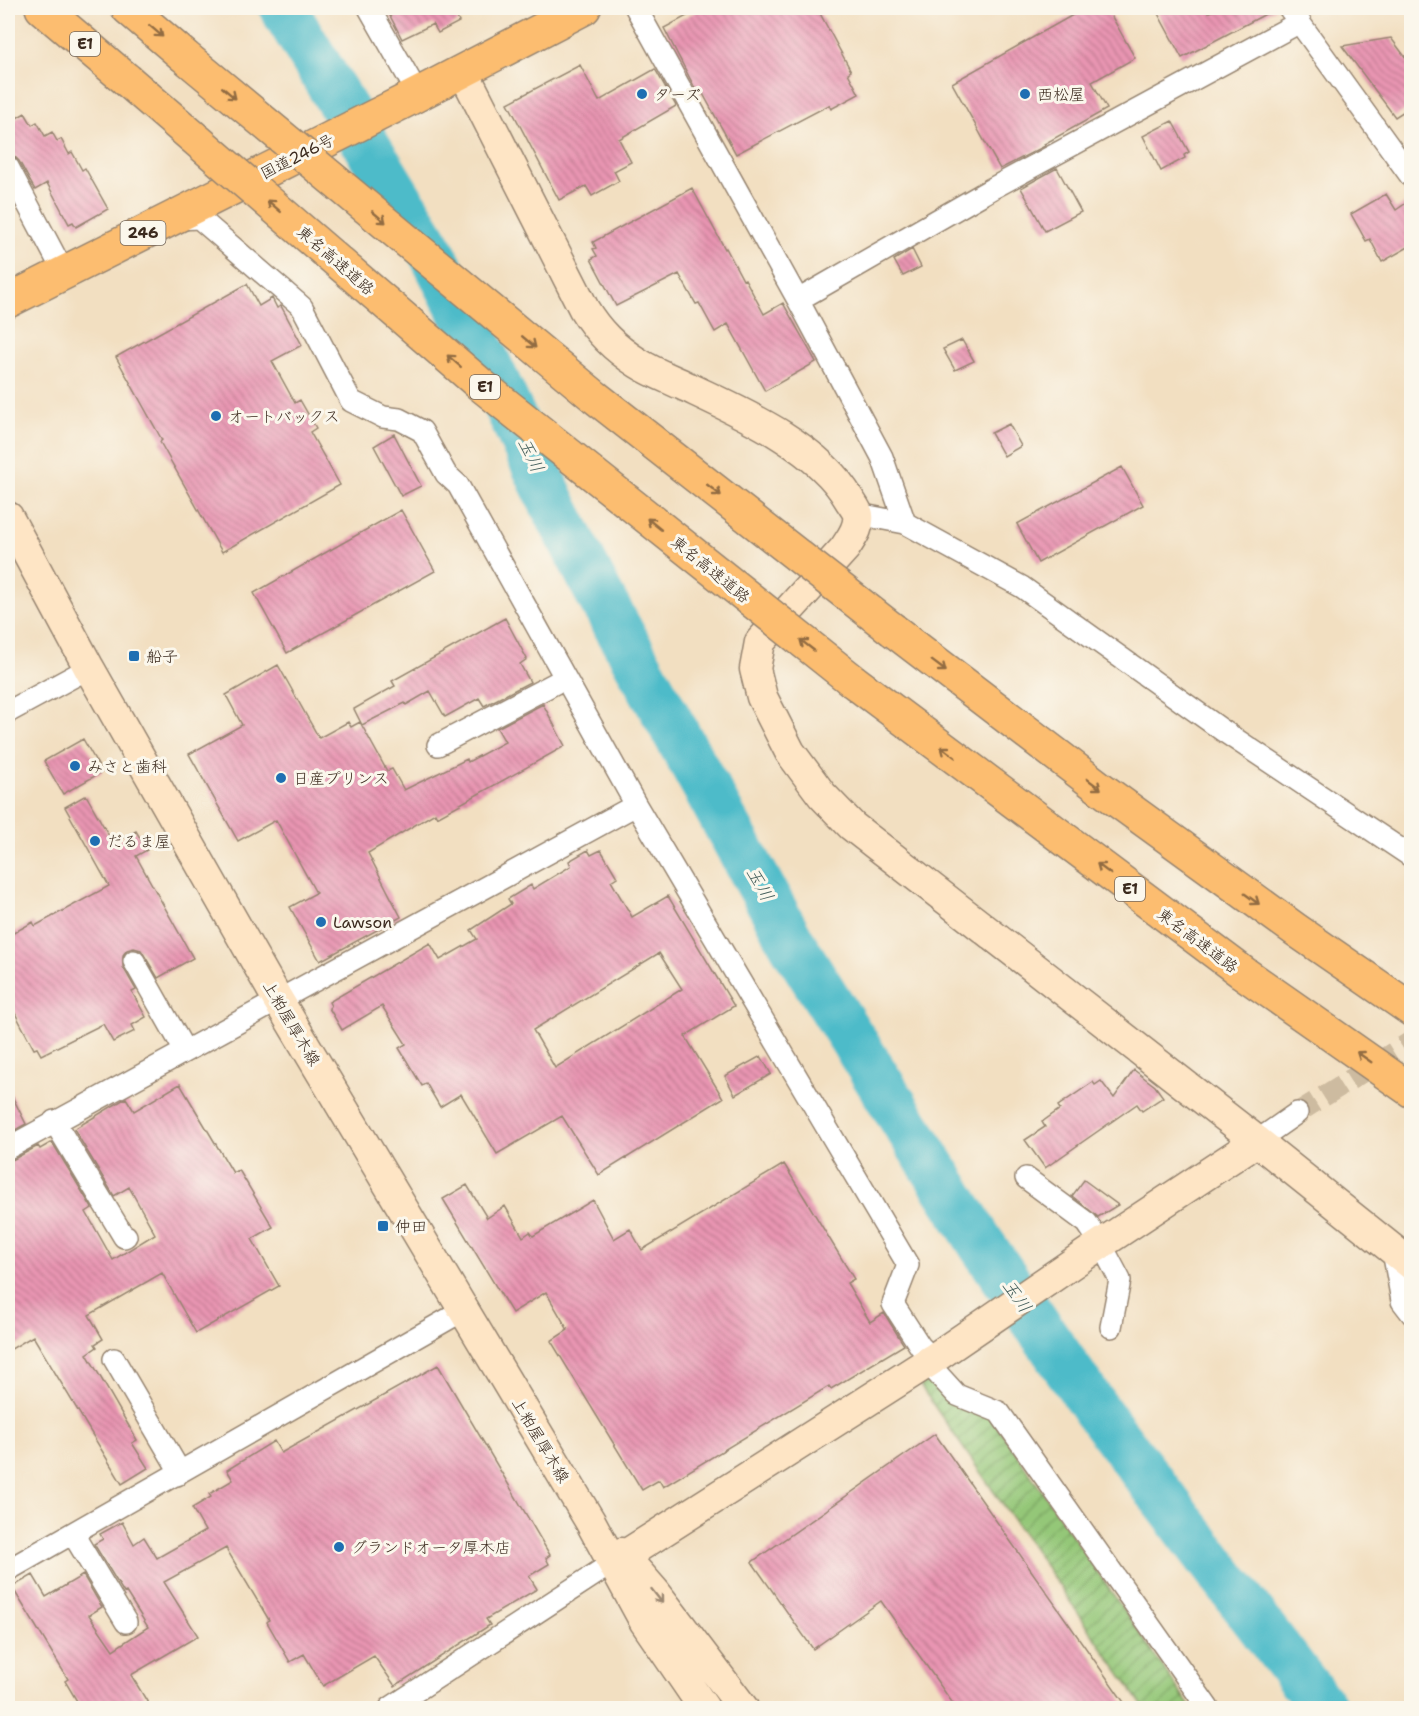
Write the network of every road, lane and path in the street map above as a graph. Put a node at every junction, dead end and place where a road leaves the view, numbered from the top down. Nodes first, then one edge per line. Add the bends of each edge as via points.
1 (42, 8) edge
2 (128, 8) edge
3 (369, 8) edge
4 (584, 8) edge
5 (636, 8) edge
6 (1295, 15) edge
7 (463, 71) junction
8 (411, 98) junction
9 (8, 167) edge
10 (1412, 178) edge
11 (171, 219) junction
12 (64, 273) junction
13 (798, 300) junction
14 (8, 301) edge
15 (858, 514) junction
16 (8, 517) edge
17 (905, 523) junction
18 (89, 668) junction
19 (565, 678) junction
20 (8, 712) edge
21 (438, 745) dead end
22 (636, 805) junction
23 (1412, 857) edge
24 (134, 961) dead end
25 (279, 1000) junction
26 (1412, 1010) edge
27 (185, 1051) junction
28 (1412, 1091) edge
29 (1297, 1113) tunnel mouth
30 (54, 1121) junction
31 (1257, 1141) junction
32 (8, 1148) edge
33 (1026, 1178) dead end
34 (126, 1236) dead end
35 (1096, 1247) junction
36 (1402, 1258) edge
37 (464, 1310) junction
38 (1412, 1314) edge
39 (1112, 1327) dead end
40 (939, 1355) junction
41 (114, 1359) dead end
42 (177, 1475) junction
43 (73, 1534) junction
44 (618, 1560) junction
45 (8, 1570) edge
46 (126, 1622) dead end
47 (390, 1708) edge
48 (704, 1708) edge
49 (743, 1708) edge
50 (1208, 1708) edge

28 -> 1 highway, 東名高速道路 / E1, bridge via 1242,972 853,681 482,385
2 -> 26 highway, bridge via 595,397 893,630 1100,788
3 - 8 street
4 - 7 highway, 国道246号 / 246
5 - 13 street
6 - 10 street
6 - 13 street
7 - 8 highway, 国道246号 / 246
7 - 15 street via 596,329 640,364 783,436 841,485
8 - 11 highway, 国道246号 / 246
9 - 12 street
11 - 12 highway, 国道246号 / 246
11 - 19 street via 199,218 302,307 351,401 422,431 446,474 458,485
12 - 14 highway, 国道246号 / 246
13 - 17 street via 882,457
15 - 17 street
15 - 31 street via 856,531 845,548 760,642 757,678 790,752 822,795 852,826
16 - 18 street, 上粕屋厚木線
17 - 23 street via 1022,587 1222,730
18 - 20 street
18 - 25 street, 上粕屋厚木線
19 - 21 street
19 - 22 street
22 - 25 street
22 - 40 street via 908,1265 893,1304 920,1346
24 - 27 street
25 - 27 street
25 - 37 street, 上粕屋厚木線
27 - 30 street
29 - 31 street
30 - 32 street
30 - 34 street
31 - 35 street
31 - 36 street
33 - 35 street via 1087,1223
35 - 39 street via 1120,1280
35 - 40 street
36 - 38 street via 1402,1301
37 - 42 street
37 - 44 street, 上粕屋厚木線 via 590,1521
40 - 44 street
40 - 50 street via 936,1372 957,1395 999,1412
41 - 42 street via 176,1465
42 - 43 street
43 - 45 street
43 - 46 street
44 - 47 street
44 - 48 street, 上粕屋厚木線 via 645,1622
44 -> 49 street, 上粕屋厚木線 via 655,1592

